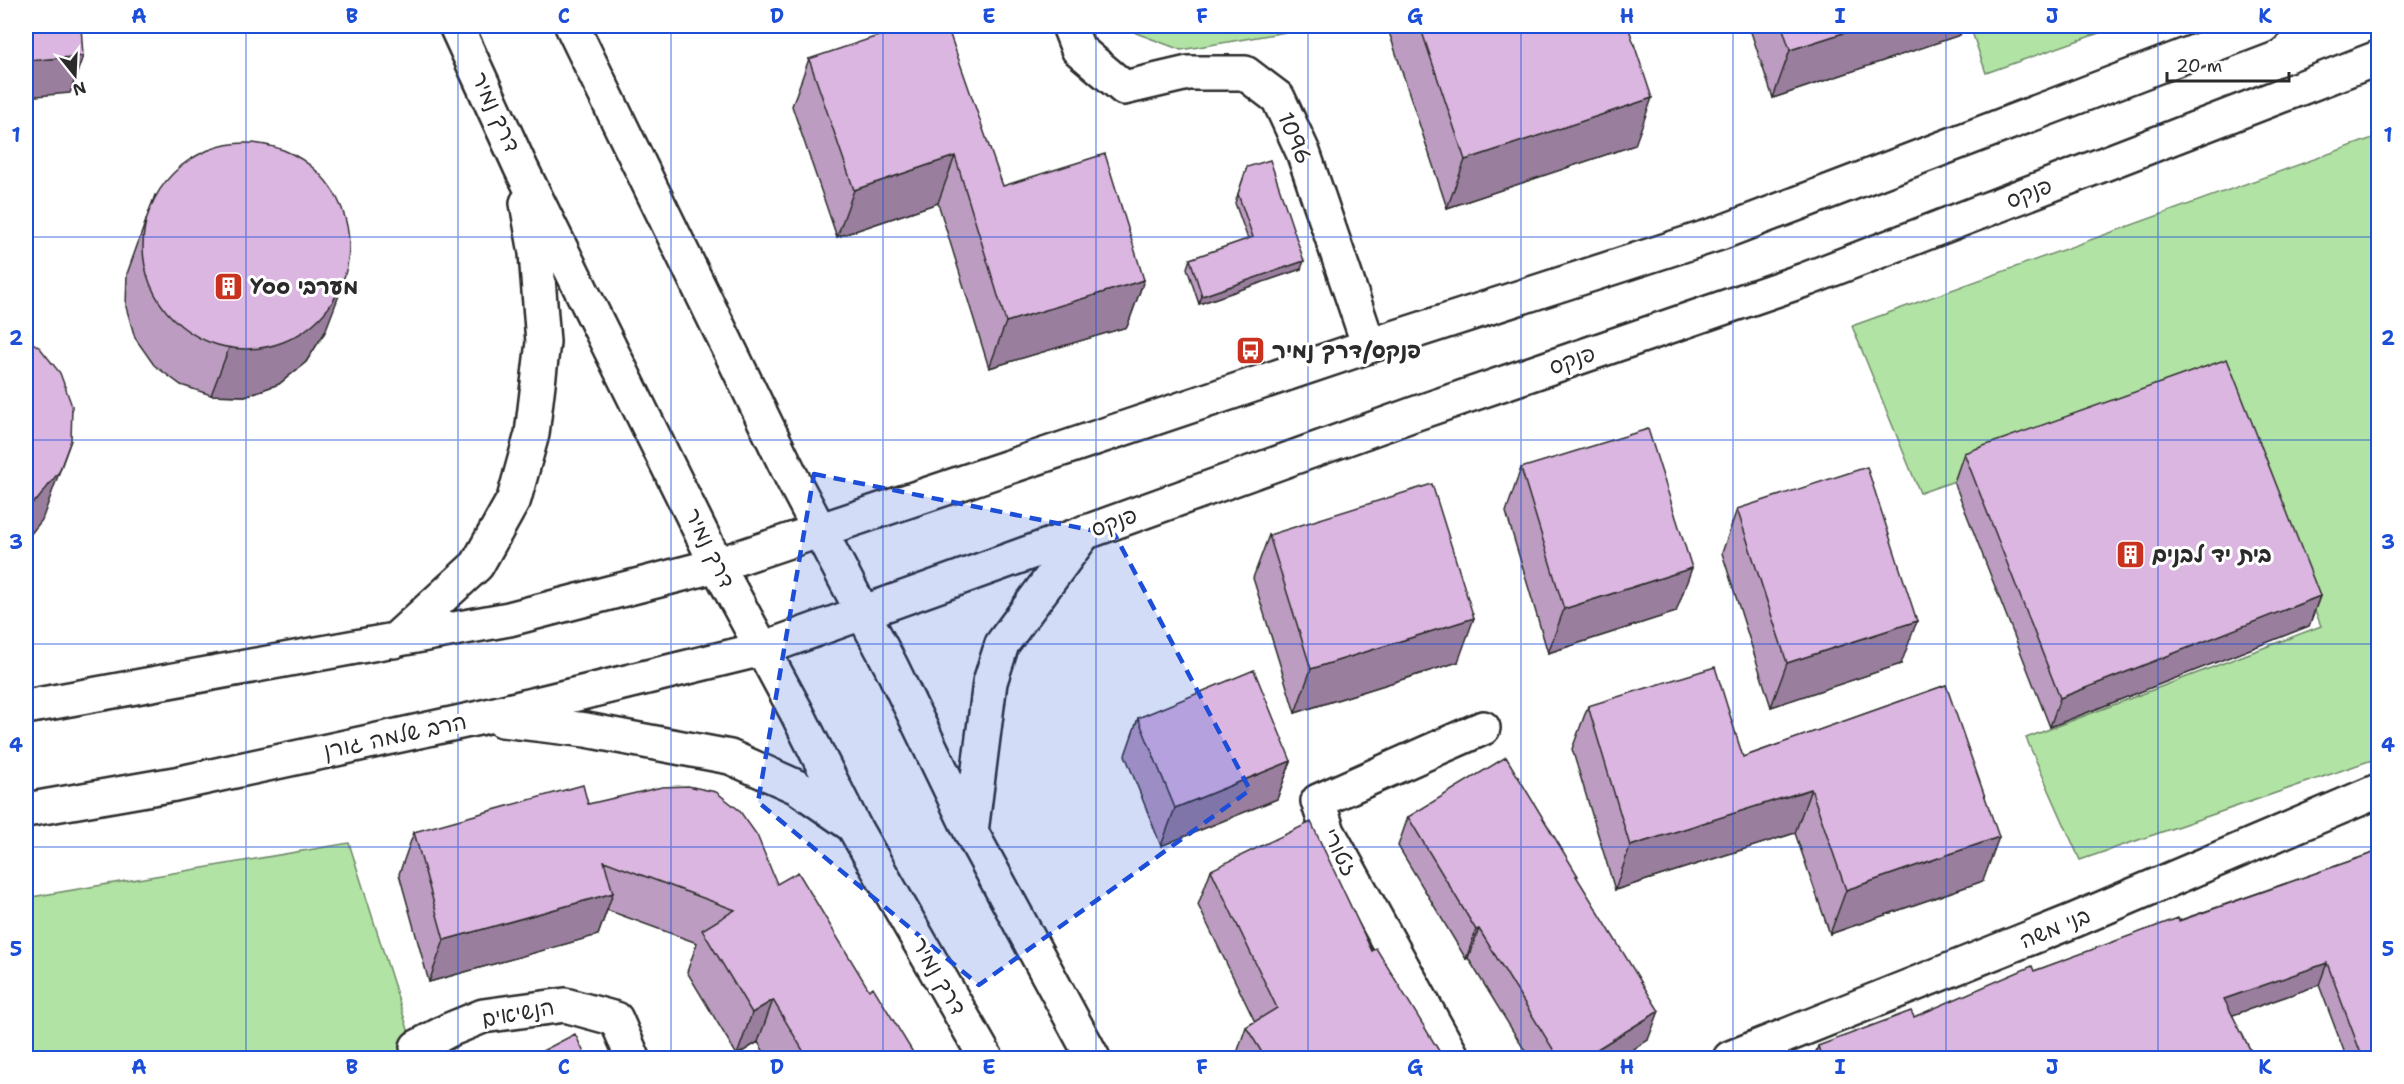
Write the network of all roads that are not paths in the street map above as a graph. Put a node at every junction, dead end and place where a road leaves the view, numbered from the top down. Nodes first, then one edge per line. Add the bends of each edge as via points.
1 (456, 26) edge
2 (572, 26) edge
3 (1069, 26) edge
4 (2263, 26) edge
5 (2379, 58) edge
6 (522, 168) junction
7 (1369, 346) junction
8 (821, 529) junction
9 (1085, 532) junction
10 (717, 565) junction
11 (864, 613) junction
12 (394, 641) junction
13 (762, 649) junction
14 (26, 707) edge
15 (479, 718) junction
16 (1483, 728) dead end
17 (2379, 791) edge
18 (26, 810) edge
19 (854, 827) junction
20 (971, 832) junction
21 (417, 1047) dead end
22 (1731, 1058) edge
23 (633, 1059) edge
24 (986, 1059) edge
25 (1093, 1059) edge
26 (1453, 1059) edge

1 - 6 main road, דרך נמיר
2 - 8 main road via 792,478
3 - 7 main road, 1096 via 1078,49 1124,88 1188,73 1245,73 1278,98 1304,152
4 - 7 main road via 1720,233
5 - 9 main road, פנקס via 1807,279
6 - 10 main road, דרך נמיר
6 - 12 main road via 536,253 543,342 532,434 514,499 477,565
7 - 8 main road
8 - 10 main road
8 - 11 main road
9 - 11 main road, פנקס
9 - 20 main road via 1002,644 990,682
10 - 12 main road via 509,619
10 - 13 main road, דרך נמיר
11 - 13 main road, פנקס
11 - 20 main road
12 - 14 main road
13 - 15 main road, הרב שלמה גורן
13 - 19 main road, דרך נמיר
15 - 18 main road, הרב שלמה גורן via 175,784
15 - 19 main road via 586,730 730,757 797,787
16 - 26 main road, זטורי via 1318,801 1328,832
17 - 22 main road, בני משה via 2075,920
19 - 24 main road, דרך נמיר
20 - 25 main road
21 - 23 main road, הנשיאים via 483,1016 565,1005 616,1018

